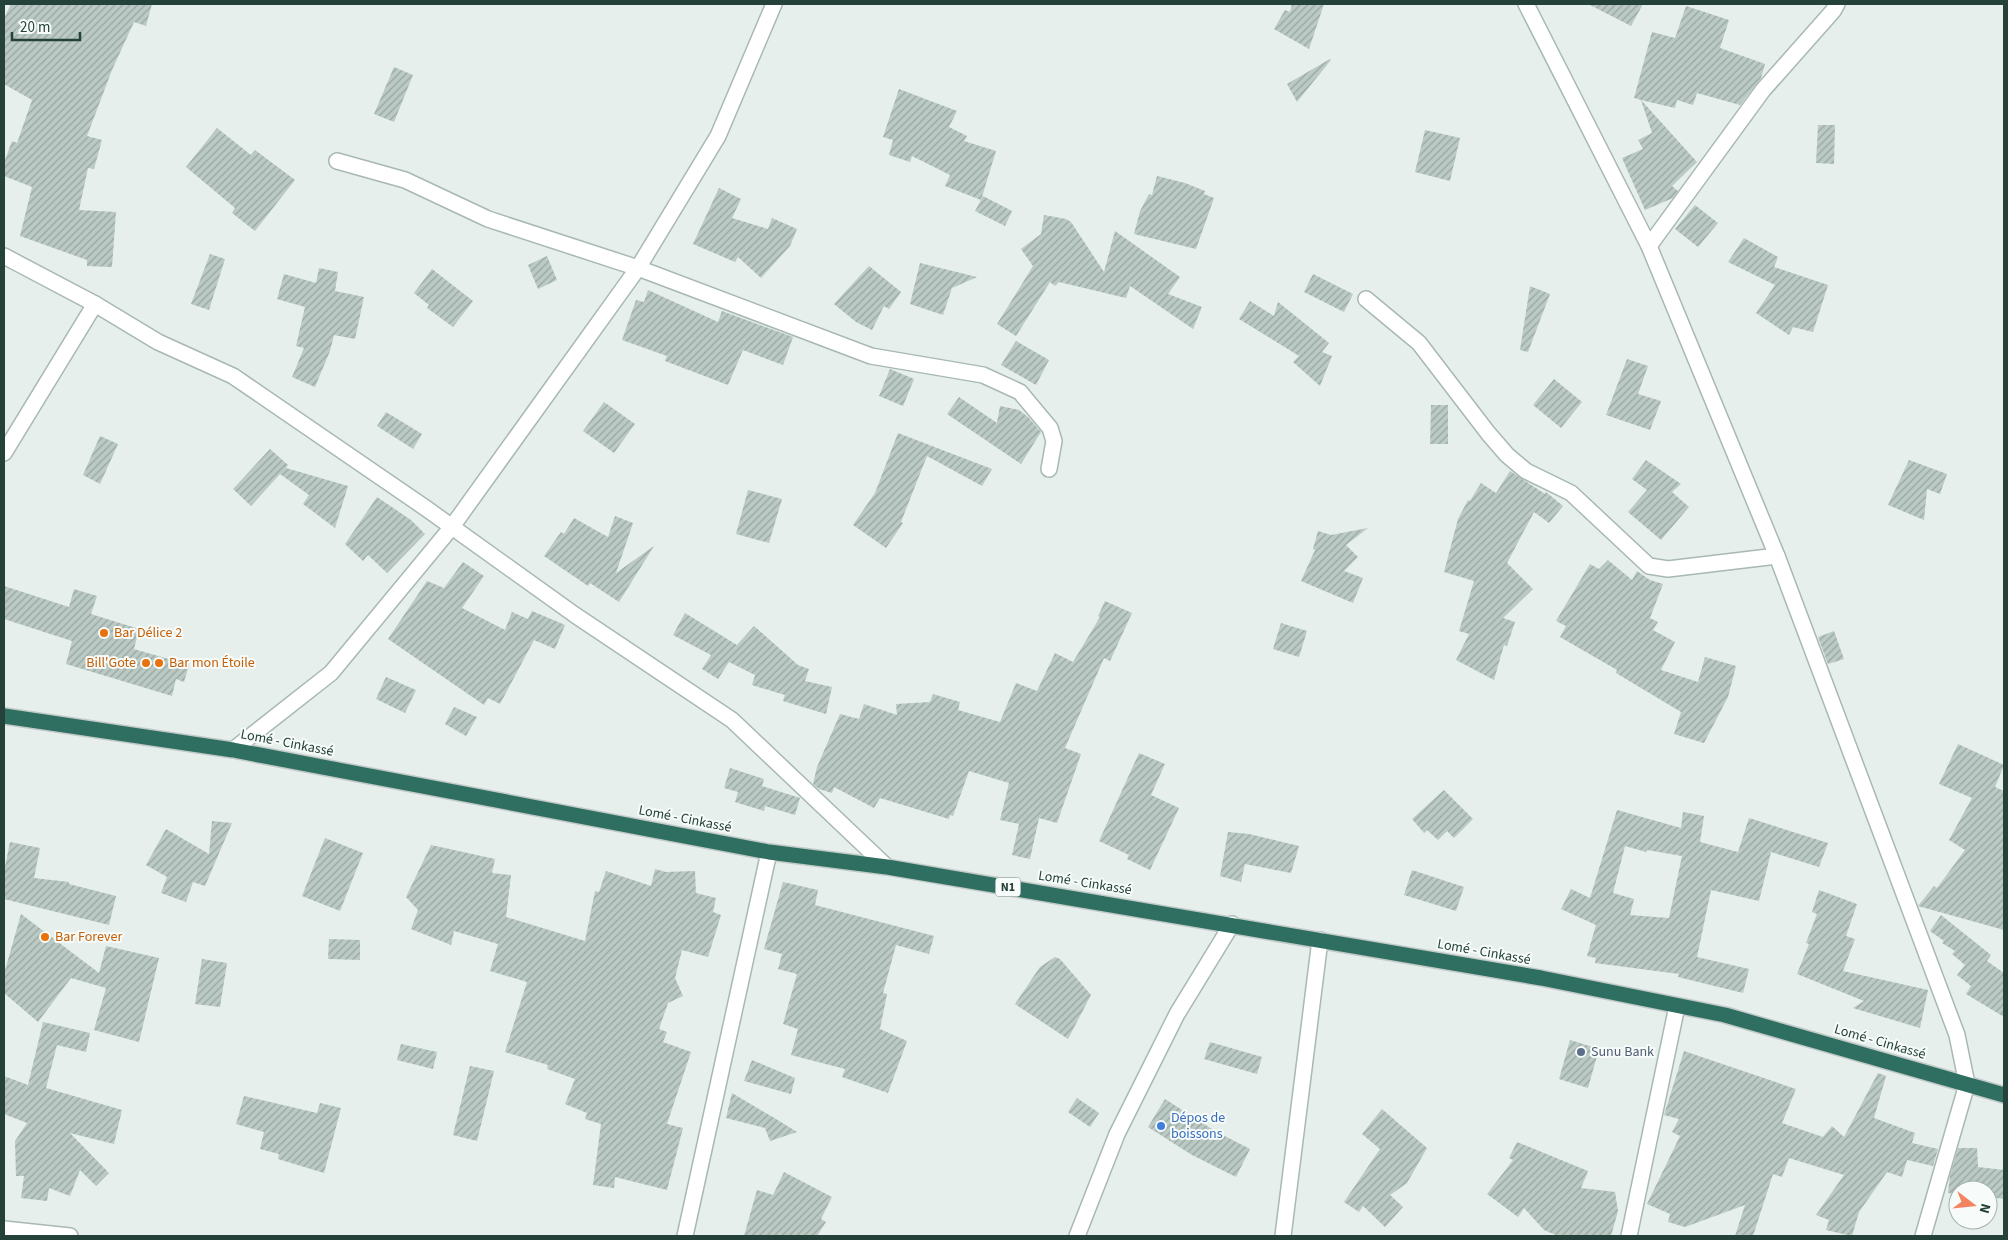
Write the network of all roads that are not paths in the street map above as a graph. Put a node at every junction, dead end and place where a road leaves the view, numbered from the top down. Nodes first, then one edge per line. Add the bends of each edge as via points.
1 (774, 4) edge
2 (1526, 4) edge
3 (1837, 4) edge
4 (337, 161) dead end
5 (1649, 246) junction
6 (4, 256) edge
7 (638, 268) junction
8 (1366, 298) dead end
9 (95, 304) junction
10 (4, 453) edge
11 (1048, 469) dead end
12 (451, 528) junction
13 (1777, 556) junction
14 (4, 716) edge
15 (233, 750) junction
16 (769, 852) junction
17 (887, 867) junction
18 (1232, 924) junction
19 (1320, 940) junction
20 (1677, 1006) junction
21 (1967, 1084) junction
22 (2004, 1095) edge
23 (4, 1229) edge
24 (70, 1236) edge
25 (685, 1236) edge
26 (1077, 1236) edge
27 (1283, 1236) edge
28 (1629, 1236) edge
29 (1923, 1236) edge

1 - 7 street via 718,136
2 - 5 street
3 - 5 street via 1763,90
4 - 7 street via 404,180 488,219
5 - 13 street
6 - 9 street
7 - 11 street via 871,356 983,375 1020,392 1050,428 1054,441
7 - 12 street
8 - 13 street via 1419,343 1507,455 1526,471 1571,493 1649,566 1668,569
9 - 10 street
9 - 12 street via 158,342 233,376
12 - 15 street via 331,673
12 - 17 street via 732,720
13 - 21 street via 1957,1035
14 - 15 highway, Lomé - Cinkassé / N1
15 - 16 highway, Lomé - Cinkassé / N1
16 - 17 highway, Lomé - Cinkassé / N1
16 - 25 street
17 - 18 highway, Lomé - Cinkassé / N1
18 - 19 highway, Lomé - Cinkassé / N1
18 - 26 street via 1177,1014 1126,1117
19 - 20 highway, Lomé - Cinkassé / N1 via 1541,978
19 - 27 street
20 - 21 highway, Lomé - Cinkassé / N1 via 1725,1015
20 - 28 street
21 - 22 highway, Lomé - Cinkassé / N1
21 - 29 street
23 - 24 street

